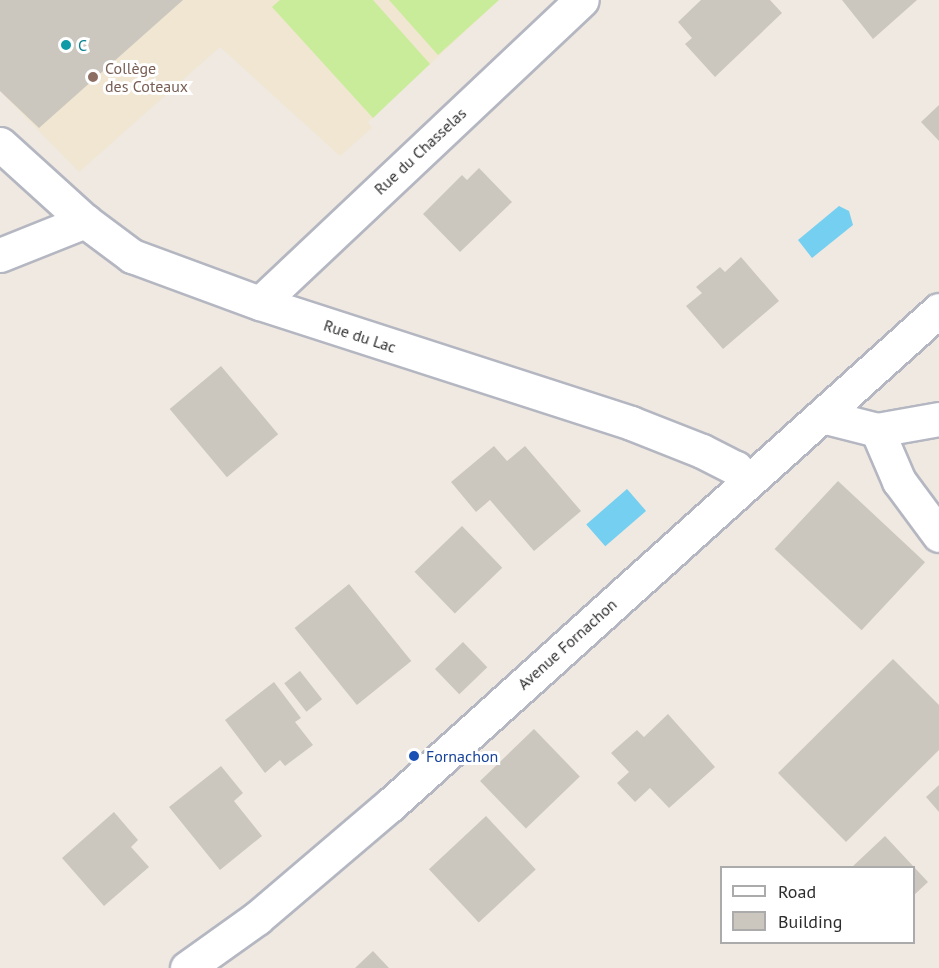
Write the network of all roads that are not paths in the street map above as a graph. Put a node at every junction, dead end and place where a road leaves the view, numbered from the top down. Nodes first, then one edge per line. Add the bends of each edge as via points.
1 (582, 0) edge
2 (0, 144) edge
3 (85, 221) junction
4 (0, 255) edge
5 (260, 303) junction
6 (939, 310) edge
7 (822, 416) junction
8 (939, 419) edge
9 (877, 429) junction
10 (747, 481) junction
11 (939, 535) edge
12 (187, 968) edge

1 - 5 street, Rue du Chasselas
2 - 3 street, Rue du Lac
3 - 4 street
3 - 5 street, Rue du Lac via 132,256
5 - 10 street, Rue du Lac via 631,423 736,468
6 - 7 street, Avenue Fornachon
7 - 9 street
7 - 10 street, Avenue Fornachon
8 - 9 street
9 - 11 street via 899,481
10 - 12 street, Avenue Fornachon via 390,805 257,918

